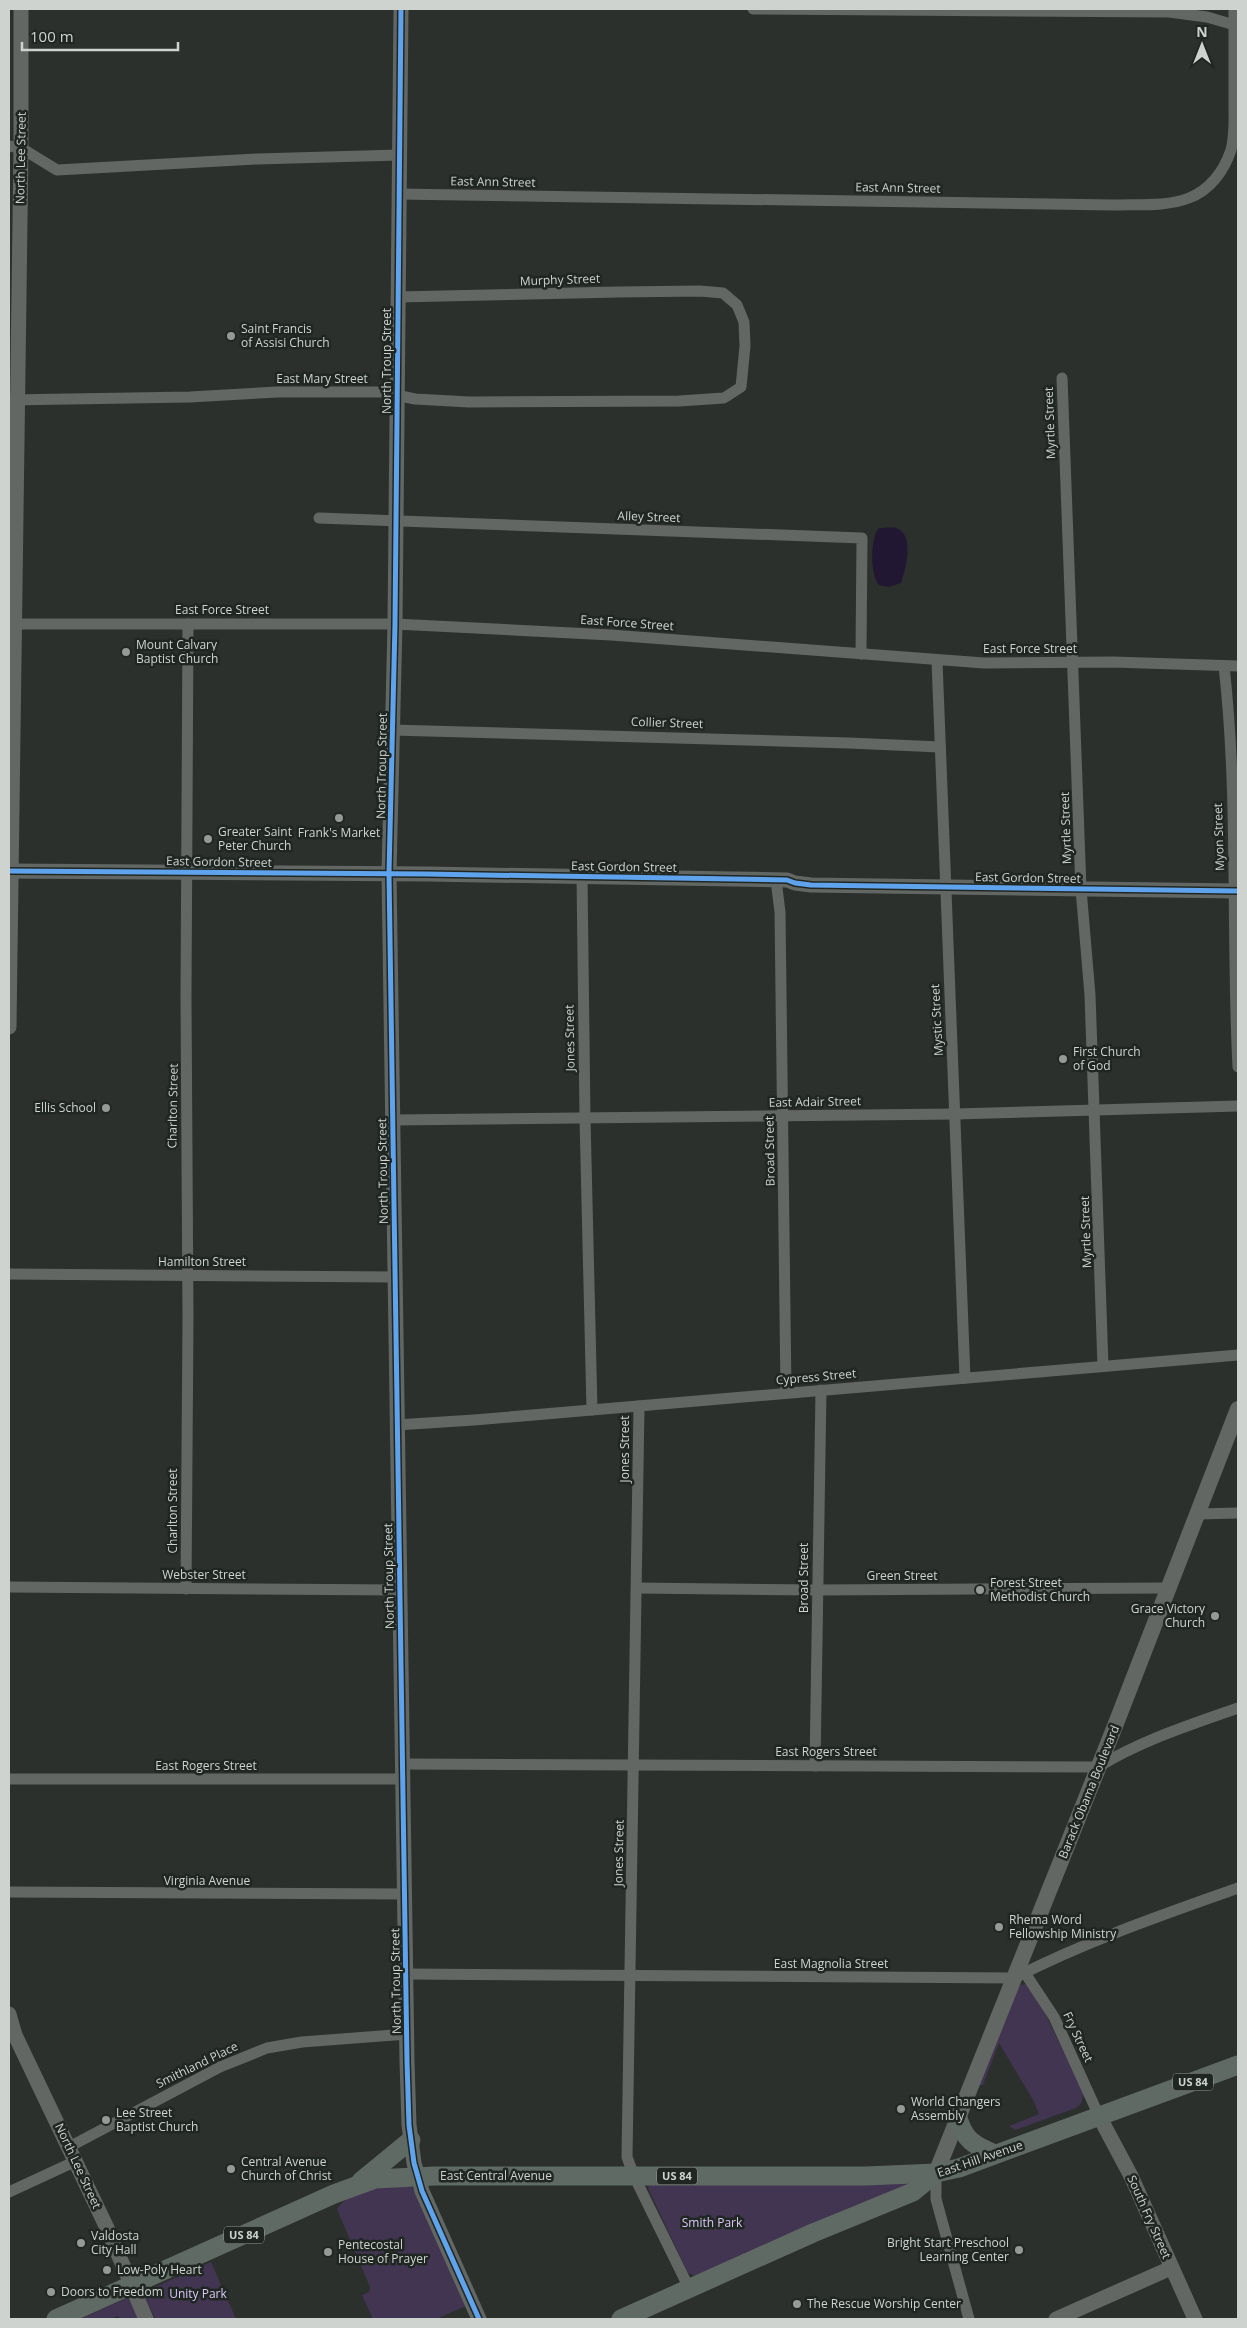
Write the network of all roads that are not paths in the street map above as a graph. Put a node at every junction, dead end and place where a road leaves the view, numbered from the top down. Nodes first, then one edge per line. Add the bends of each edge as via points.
1 (20, 9) edge
2 (401, 9) edge
3 (753, 9) edge
4 (1234, 9) edge
5 (1236, 26) edge
6 (15, 147) edge
7 (399, 155) junction
8 (398, 194) junction
9 (398, 298) junction
10 (1062, 378) dead end
11 (396, 394) junction
12 (724, 398) joint
13 (12, 400) edge
14 (319, 518) dead end
15 (396, 521) junction
16 (14, 624) junction
17 (188, 624) junction
18 (395, 624) junction
19 (862, 654) junction
20 (937, 661) junction
21 (1073, 662) junction
22 (1224, 666) junction
23 (1238, 666) edge
24 (392, 730) junction
25 (940, 747) junction
26 (1235, 775) edge
27 (9, 871) edge
28 (187, 872) junction
29 (389, 873) junction
30 (582, 876) junction
31 (776, 880) junction
32 (944, 887) junction
33 (1082, 889) junction
34 (1236, 891) edge
35 (9, 1027) edge
36 (1238, 1067) edge
37 (1238, 1106) edge
38 (1094, 1109) junction
39 (956, 1114) junction
40 (784, 1116) junction
41 (585, 1118) junction
42 (392, 1120) junction
43 (9, 1274) edge
44 (188, 1276) junction
45 (395, 1277) junction
46 (1238, 1355) edge
47 (1104, 1366) junction
48 (965, 1378) junction
49 (821, 1390) junction
50 (786, 1393) junction
51 (639, 1406) junction
52 (1238, 1409) edge
53 (592, 1410) junction
54 (396, 1425) junction
55 (1238, 1513) edge
56 (1198, 1514) junction
57 (9, 1587) edge
58 (637, 1588) junction
59 (1168, 1588) junction
60 (186, 1589) junction
61 (399, 1590) junction
62 (818, 1590) junction
63 (1238, 1708) edge
64 (634, 1765) junction
65 (815, 1766) junction
66 (1098, 1767) junction
67 (403, 1771) junction
68 (9, 1779) edge
69 (1238, 1888) edge
70 (9, 1892) edge
71 (404, 1894) junction
72 (406, 1974) junction
73 (630, 1976) junction
74 (1019, 1976) junction
75 (9, 2014) edge
76 (407, 2034) junction
77 (1238, 2065) edge
78 (1099, 2116) junction
79 (958, 2118) junction
80 (411, 2140) junction
81 (69, 2146) junction
82 (995, 2154) junction
83 (76, 2161) junction
84 (936, 2173) junction
85 (634, 2176) junction
86 (418, 2177) junction
87 (356, 2185) junction
88 (9, 2192) edge
89 (1171, 2268) junction
90 (132, 2285) junction
91 (690, 2288) junction
92 (56, 2319) edge
93 (146, 2319) edge
94 (479, 2319) edge
95 (621, 2319) edge
96 (969, 2319) edge
97 (1056, 2319) edge
98 (1195, 2319) edge

1 - 6 street, North Lee Street
2 - 7 street, North Troup Street
3 - 5 street via 1169,12 1207,17
4 - 5 street, East Ann Street
5 - 8 street, East Ann Street via 1231,150 1223,169 1212,183 1202,192 1183,200 1113,205
6 - 7 street via 57,170
6 - 13 street, North Lee Street
7 - 8 street, North Troup Street
8 - 9 street, North Troup Street
9 - 11 street, North Troup Street
9 - 12 street, Murphy Street via 723,293 737,305 744,322 745,346 742,387
10 - 21 street, Myrtle Street
11 - 12 street, East Mary Street via 415,399 469,402
11 - 13 street, East Mary Street via 278,392
11 - 15 street, North Troup Street
13 - 16 street, North Lee Street
14 - 15 street, Alley Street
15 - 18 street, North Troup Street
15 - 19 street, Alley Street via 862,538
16 - 17 street, East Force Street
16 - 27 street, North Lee Street
17 - 18 street, East Force Street
17 - 28 street, Charlton Street
18 - 19 street, East Force Street
18 - 24 street, North Troup Street
19 - 20 street, East Force Street
20 - 21 street, East Force Street
20 - 25 street, Mystic Street
21 - 22 street, East Force Street
21 - 33 street, Myrtle Street
22 - 23 street, East Force Street
22 - 26 street, Myon Street
24 - 25 street, Collier Street
24 - 29 street, North Troup Street
25 - 32 street, Mystic Street
26 - 34 street, Myon Street
27 - 28 street, East Gordon Street
27 - 35 street, North Lee Street
28 - 29 street, East Gordon Street
28 - 44 street, Charlton Street
29 - 30 street, East Gordon Street
29 - 42 street, North Troup Street
30 - 31 street, East Gordon Street
30 - 41 street, Jones Street
31 - 32 street, East Gordon Street via 811,885
31 - 40 street, Broad Street via 780,912
32 - 33 street, East Gordon Street
32 - 39 street, Mystic Street
33 - 34 street, East Gordon Street
33 - 38 street, Myrtle Street via 1090,986
34 - 36 street, Myon Street
37 - 38 street, East Adair Street
38 - 39 street, East Adair Street
38 - 47 street, Myrtle Street
39 - 40 street, East Adair Street
39 - 48 street, Mystic Street
40 - 41 street, East Adair Street
40 - 50 street, Broad Street
41 - 42 street, East Adair Street
41 - 53 street, Jones Street
42 - 45 street, North Troup Street
43 - 44 street, Hamilton Street
44 - 45 street, Hamilton Street
44 - 60 street, Charlton Street
45 - 54 street, North Troup Street
46 - 47 street, Cypress Street
47 - 48 street, Cypress Street
48 - 49 street, Cypress Street
49 - 50 street, Cypress Street
49 - 62 street, Broad Street
50 - 51 street, Cypress Street
51 - 53 street, Cypress Street
51 - 58 street, Jones Street
52 - 56 main road, Barack Obama Boulevard
53 - 54 street, Cypress Street
54 - 61 street, North Troup Street
55 - 56 street
56 - 59 main road, Barack Obama Boulevard
57 - 60 street, Webster Street
58 - 62 street, Green Street
58 - 64 street, Jones Street
59 - 62 street, Green Street
59 - 66 main road, Barack Obama Boulevard
60 - 61 street, Webster Street
61 - 67 street, North Troup Street
62 - 65 street, Broad Street
63 - 66 street via 1150,1740
64 - 65 street, East Rogers Street
64 - 67 street, East Rogers Street
64 - 73 street, Jones Street
65 - 66 street, East Rogers Street
66 - 74 main road, Barack Obama Boulevard
67 - 68 street, East Rogers Street
67 - 71 street, North Troup Street
69 - 74 street, East Magnolia Street via 1152,1918
70 - 71 street, Virginia Avenue
71 - 72 street, North Troup Street
72 - 73 street, East Magnolia Street
72 - 76 street, North Troup Street
73 - 74 street, East Magnolia Street
73 - 85 street, Jones Street via 627,2157
74 - 78 street, Fry Street via 1054,2017
74 - 79 main road, Barack Obama Boulevard
75 - 81 street, North Lee Street
76 - 80 street, North Troup Street
76 - 81 street, Smithland Place via 267,2048 220,2067
77 - 78 highway, East Hill Avenue / US 84
78 - 82 highway, East Hill Avenue / US 84
78 - 89 street, South Fry Street via 1131,2176
79 - 82 highway via 969,2142
79 - 84 main road, Barack Obama Boulevard
80 - 86 street, North Troup Street
80 - 87 highway
81 - 83 street, North Lee Street
82 - 84 highway, East Hill Avenue / US 84
83 - 88 street
83 - 90 street, North Lee Street
84 - 85 highway, East Central Avenue / US 84 via 889,2176
84 - 91 highway, East Hill Avenue / US 84 via 913,2192
84 - 96 street via 936,2199
85 - 86 highway, East Central Avenue / US 84
85 - 91 street, Jones Street
86 - 87 highway, East Central Avenue / US 84 via 375,2179
86 - 94 street, North Troup Street
87 - 90 highway, East Central Avenue / US 84
89 - 97 street
89 - 98 street, South Fry Street
90 - 92 highway, East Central Avenue / US 84
90 - 93 street, North Lee Street
91 - 95 highway, East Hill Avenue / US 84

